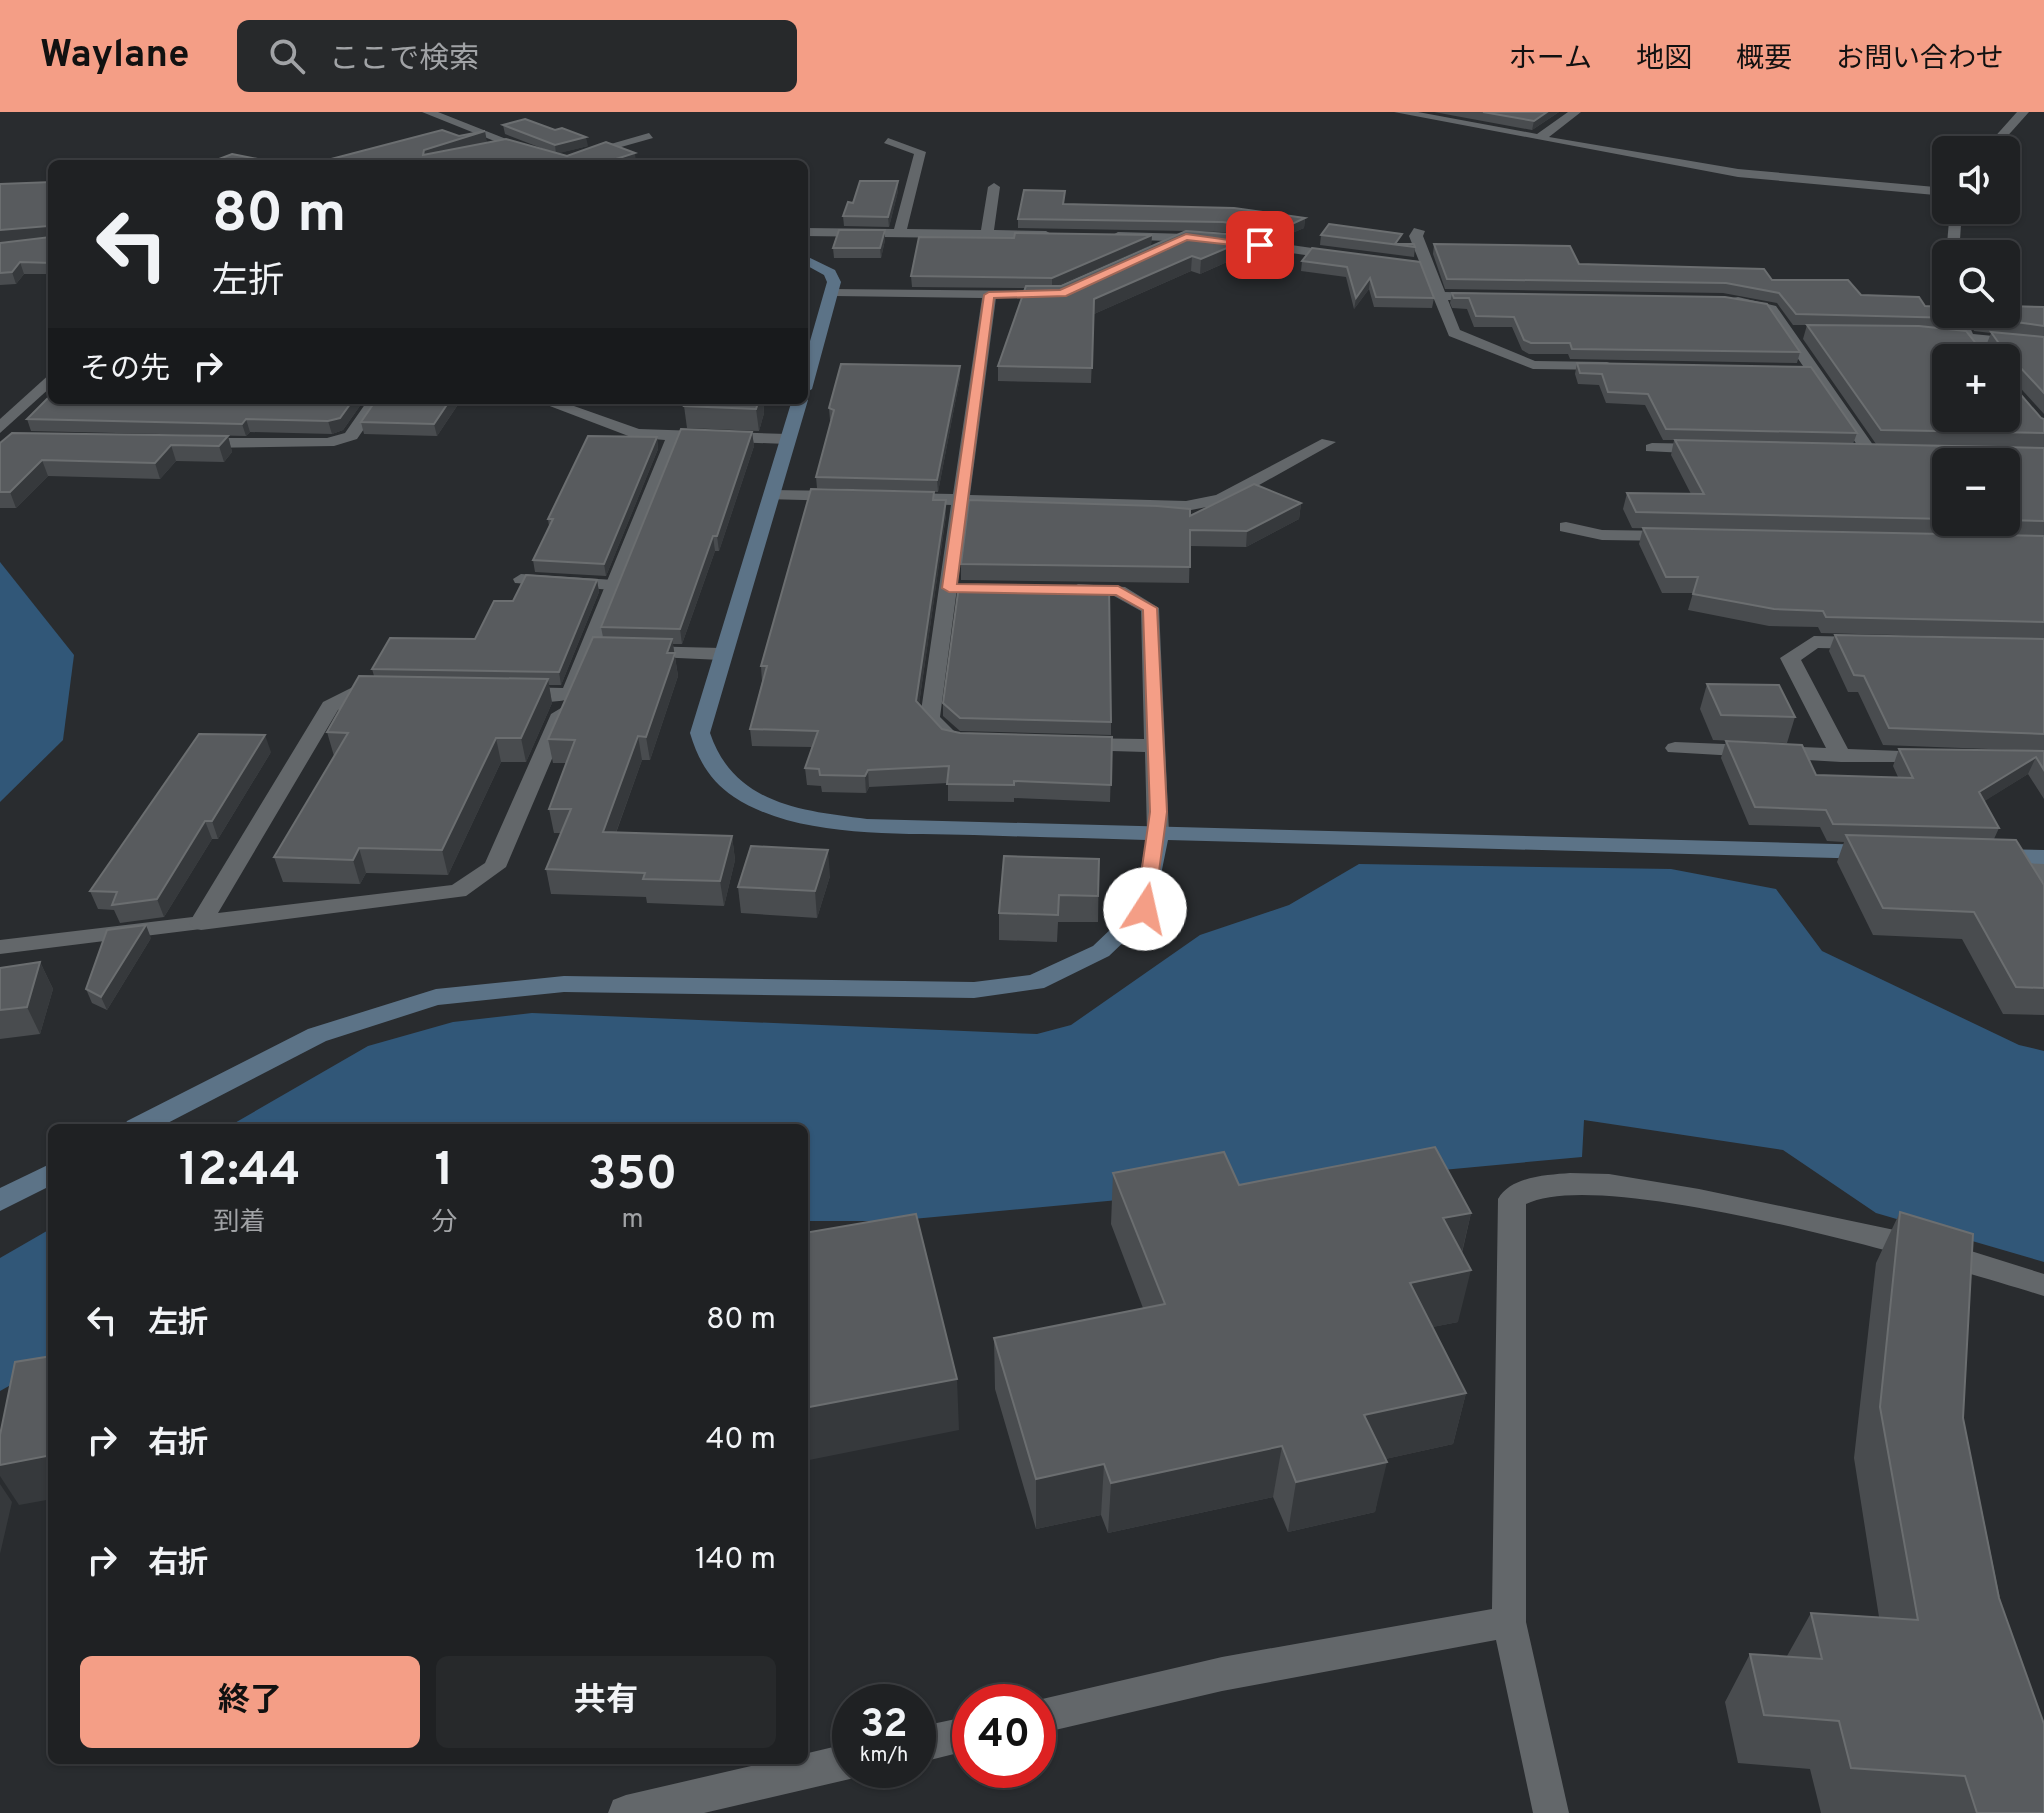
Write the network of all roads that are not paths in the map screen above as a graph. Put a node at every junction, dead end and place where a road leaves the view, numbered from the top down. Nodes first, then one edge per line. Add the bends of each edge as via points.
1 (428, 112) edge
2 (1400, 112) edge
3 (1575, 112) edge
4 (2023, 112) edge
5 (649, 136) dead end
6 (2002, 136) edge
7 (1543, 139) junction
8 (888, 141) dead end
9 (506, 143) junction
10 (492, 147) edge
11 (552, 160) edge
12 (570, 160) edge
13 (994, 187) dead end
14 (1932, 191) edge
15 (1419, 231) dead end
16 (808, 232) edge
17 (900, 233) junction
18 (987, 235) junction
19 (1060, 236) edge
20 (1105, 236) edge
21 (1186, 237) junction
22 (1146, 255) edge
23 (1354, 258) edge
24 (808, 261) edge
25 (1369, 261) edge
26 (1427, 266) junction
27 (1067, 291) edge
28 (834, 292) junction
29 (989, 295) junction
30 (1440, 296) junction
31 (1503, 297) edge
32 (1723, 300) edge
33 (1963, 328) edge
34 (1926, 334) edge
35 (808, 339) edge
36 (821, 339) junction
37 (1969, 340) junction
38 (1972, 344) edge
39 (2044, 345) edge
40 (1629, 368) edge
41 (808, 377) edge
42 (48, 381) edge
43 (373, 404) edge
44 (553, 404) edge
45 (799, 404) edge
46 (0, 428) edge
47 (674, 437) junction
48 (787, 439) junction
49 (1328, 442) dead end
50 (183, 443) edge
51 (1652, 448) dead end
52 (1730, 449) edge
53 (1870, 452) edge
54 (771, 495) junction
55 (959, 499) junction
56 (1566, 527) dead end
57 (1697, 537) edge
58 (521, 579) edge
59 (614, 585) junction
60 (1057, 590) edge
61 (1891, 644) edge
62 (602, 651) junction
63 (721, 654) junction
64 (404, 691) edge
65 (495, 692) edge
66 (570, 694) junction
67 (976, 741) edge
68 (1066, 744) edge
69 (1156, 746) junction
70 (1675, 748) dead end
71 (1841, 756) junction
72 (1946, 758) edge
73 (1158, 833) junction
74 (1890, 853) edge
75 (1968, 855) edge
76 (2040, 863) edge
77 (201, 923) junction
78 (0, 947) edge
79 (144, 1124) edge
80 (48, 1175) edge
81 (0, 1201) edge
82 (2044, 1285) edge
83 (1509, 1622) junction
84 (1056, 1713) edge
85 (832, 1765) edge
86 (626, 1813) edge
87 (1551, 1813) edge

1 - 9 street
2 - 7 street
3 - 7 street
4 - 6 street
5 - 12 street
7 - 14 street via 1723,172
8 - 17 street via 920,152
9 - 10 street
9 - 11 street
13 - 18 street
15 - 26 street via 1416,236
16 - 17 street
17 - 18 street
18 - 19 street
20 - 21 street
21 - 22 street
21 - 23 street
24 - 28 street via 832,276
25 - 26 street
26 - 30 street
27 - 29 street
28 - 29 street
28 - 36 street
29 - 55 street
30 - 31 street
30 - 40 street via 1454,333 1526,362
32 - 53 street via 1771,309 1798,332 1807,371
33 - 37 street
34 - 37 street
35 - 36 street
36 - 41 street
37 - 38 street
37 - 39 street
42 - 46 street
43 - 50 street via 351,436 320,445
44 - 47 street via 627,432
45 - 48 street
47 - 48 street
47 - 59 street
48 - 54 street
49 - 55 street via 1221,499 1186,506
51 - 52 street
54 - 55 street
54 - 63 street
55 - 67 street via 957,588 930,718 952,739
56 - 57 street via 1602,535
58 - 59 lane
59 - 62 street
60 - 69 street via 1118,591 1150,608
61 - 71 street via 1814,642 1790,658
62 - 63 street
62 - 66 street
63 - 73 street via 701,726 702,742 710,762 727,781 764,804 867,826
64 - 77 street via 359,690 330,706
65 - 66 street
66 - 77 street via 495,867 458,891
68 - 69 street
69 - 73 street
70 - 71 street
71 - 72 street
73 - 74 street
73 - 79 street via 1145,909 1101,951 1035,982 974,990 564,984 436,997 317,1035
75 - 76 street
77 - 78 lane
80 - 81 street
82 - 83 street via 1923,1247 1624,1186 1570,1183 1536,1187 1512,1199
83 - 84 street via 1222,1674
83 - 87 street
85 - 86 street

